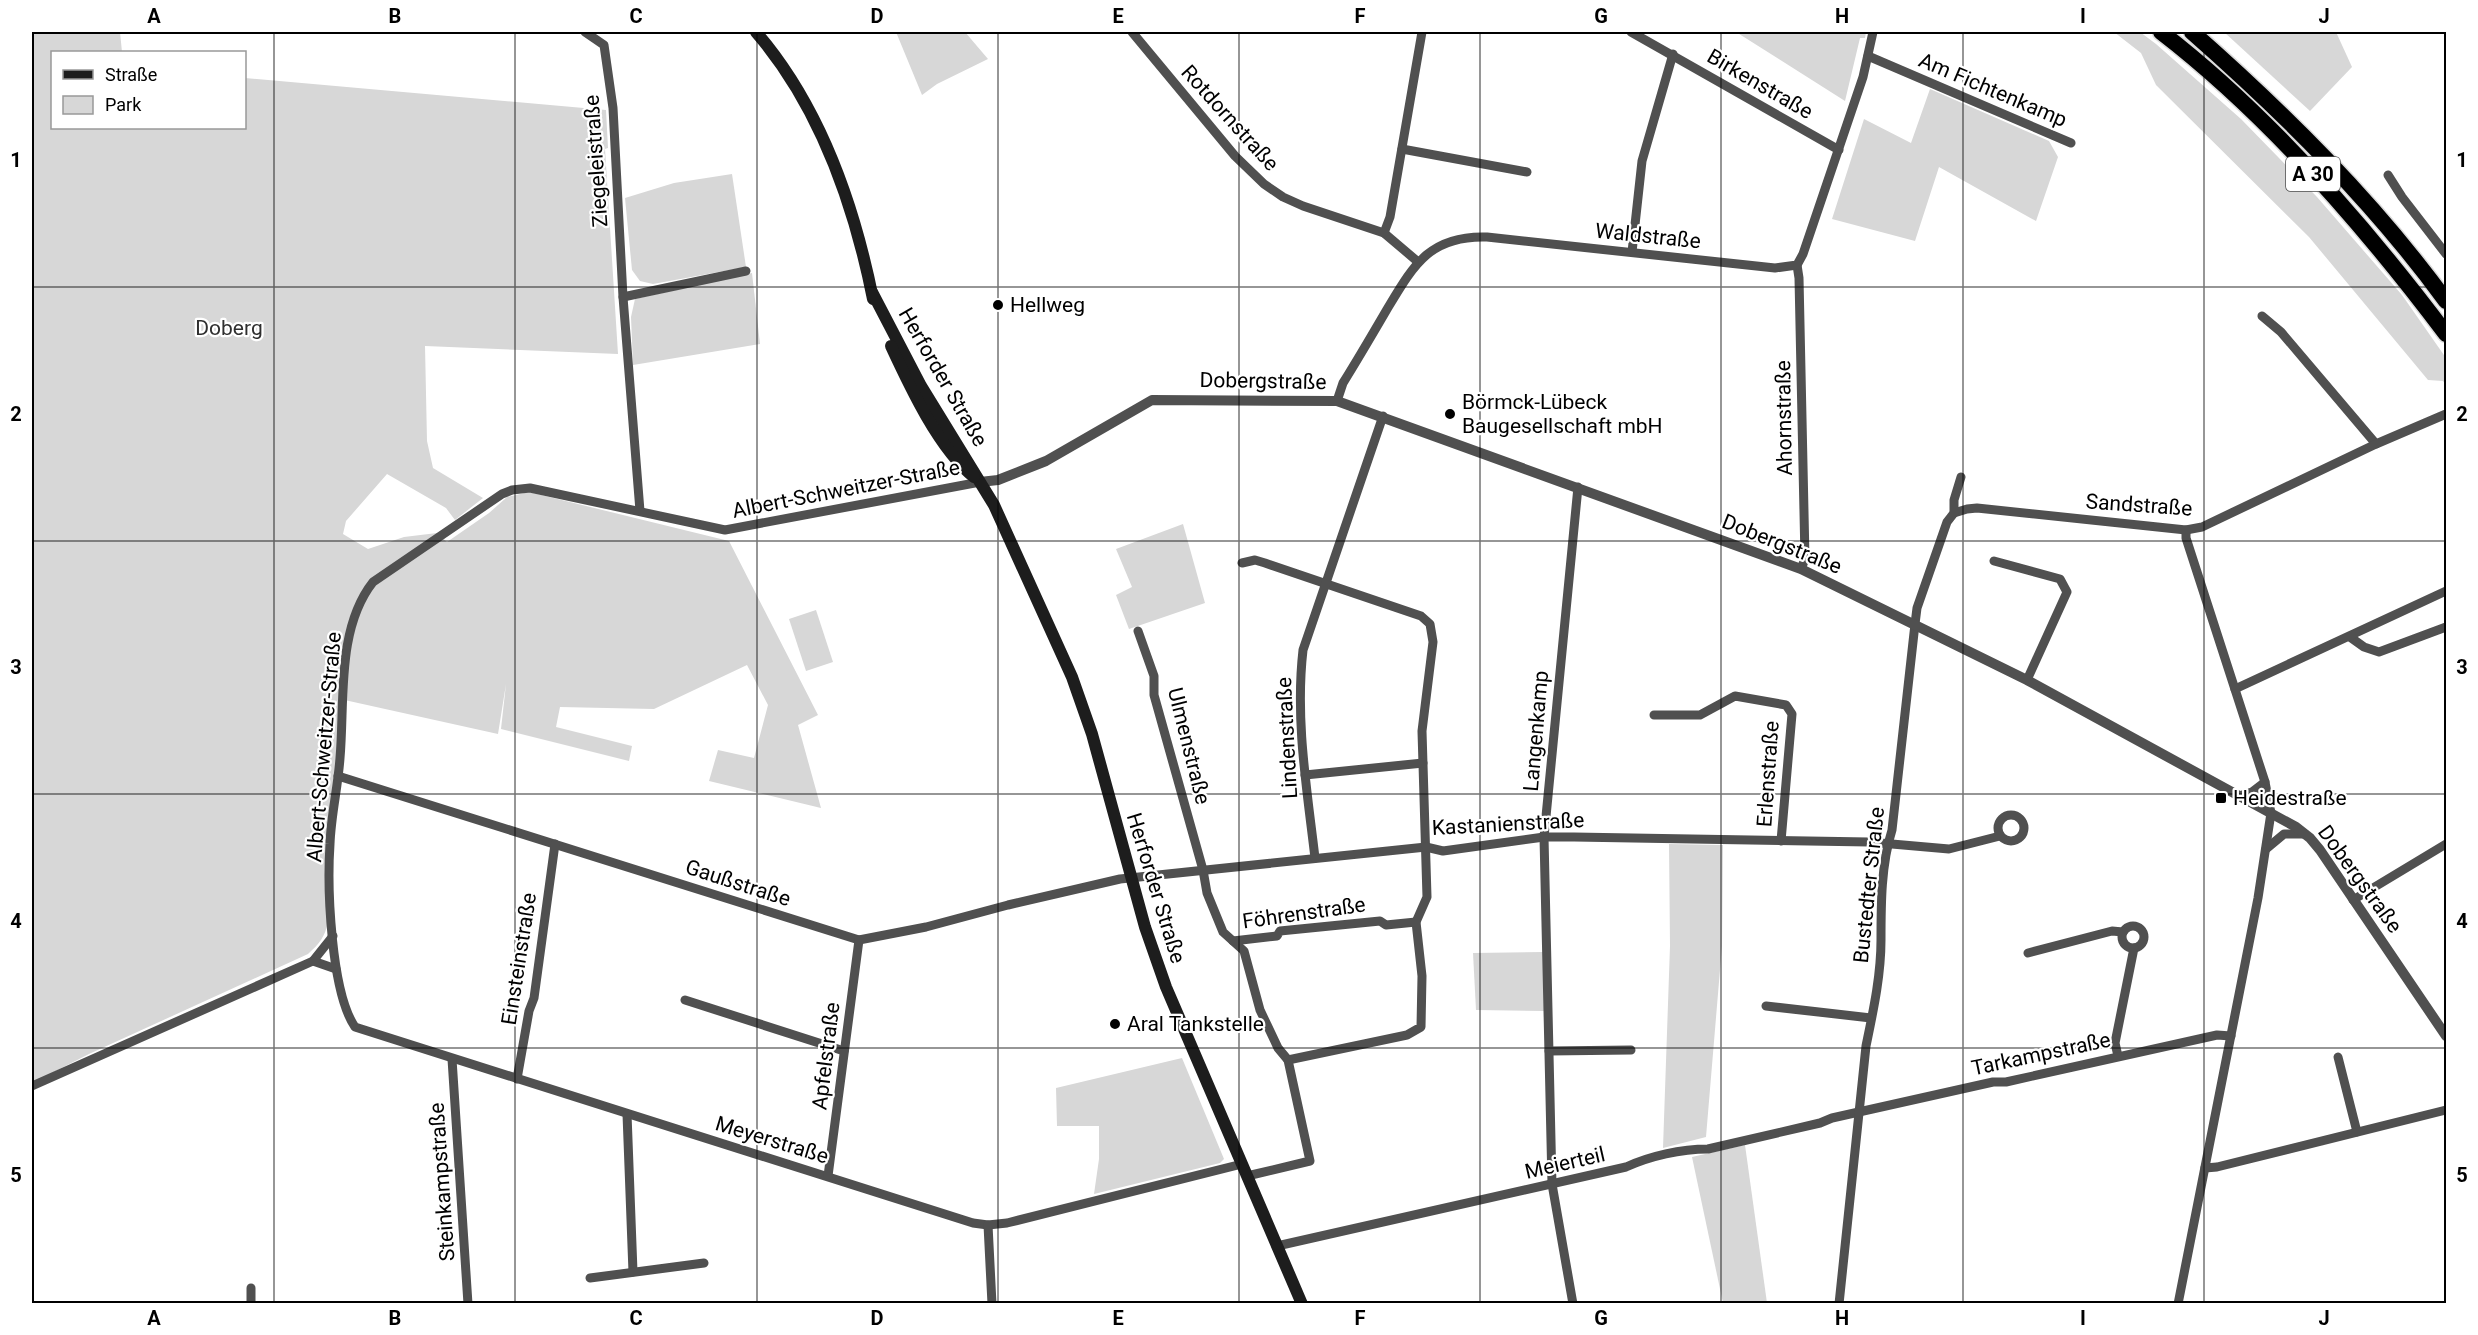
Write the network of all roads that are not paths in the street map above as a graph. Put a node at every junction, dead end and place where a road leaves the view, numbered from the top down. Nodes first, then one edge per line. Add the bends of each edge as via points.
1 (585, 32) edge
2 (756, 32) edge
3 (1132, 32) edge
4 (1422, 32) edge
5 (1631, 32) edge
6 (1873, 32) edge
7 (2161, 32) edge
8 (2192, 32) edge
9 (1673, 54) junction
10 (1868, 56) junction
11 (2071, 143) dead end
12 (1402, 149) junction
13 (1839, 150) junction
14 (1527, 172) dead end
15 (2388, 175) dead end
16 (1384, 233) junction
17 (1632, 252) junction
18 (2446, 254) edge
19 (1417, 261) junction
20 (1797, 265) junction
21 (746, 271) dead end
22 (623, 297) junction
23 (2446, 301) edge
24 (2262, 316) dead end
25 (2446, 334) edge
26 (1337, 401) junction
27 (2446, 414) edge
28 (1383, 416) junction
29 (2376, 444) junction
30 (1961, 477) dead end
31 (980, 482) junction
32 (1578, 487) junction
33 (640, 511) junction
34 (1954, 513) junction
35 (2186, 530) junction
36 (1994, 561) dead end
37 (1242, 563) dead end
38 (1801, 569) junction
39 (1325, 582) junction
40 (2446, 591) edge
41 (1915, 624) junction
42 (2446, 627) edge
43 (1138, 631) dead end
44 (2350, 637) junction
45 (2027, 681) junction
46 (2235, 689) junction
47 (1654, 714) dead end
48 (1423, 763) junction
49 (1305, 775) junction
50 (338, 776) junction
51 (2265, 782) junction
52 (2239, 796) junction
53 (2271, 813) junction
54 (2305, 834) junction
55 (2000, 836) dead end
56 (1544, 837) junction
57 (1781, 841) junction
58 (1888, 843) junction
59 (555, 844) junction
60 (2446, 844) edge
61 (1426, 847) junction
62 (2266, 849) junction
63 (1316, 858) junction
64 (1203, 870) junction
65 (1132, 878) junction
66 (2353, 900) junction
67 (1416, 922) junction
68 (2123, 932) junction
69 (333, 936) junction
70 (859, 940) junction
71 (1233, 941) junction
72 (2134, 948) junction
73 (2028, 953) dead end
74 (313, 961) junction
75 (336, 969) junction
76 (685, 1000) dead end
77 (1766, 1006) dead end
78 (1871, 1018) junction
79 (2231, 1036) junction
80 (2446, 1036) edge
81 (1631, 1050) dead end
82 (844, 1051) junction
83 (1549, 1051) junction
84 (2118, 1056) junction
85 (2338, 1058) dead end
86 (453, 1059) junction
87 (1288, 1060) junction
88 (518, 1079) junction
89 (32, 1086) edge
90 (2446, 1110) edge
91 (1859, 1113) junction
92 (627, 1114) junction
93 (2357, 1132) junction
94 (1242, 1164) junction
95 (2205, 1168) junction
96 (828, 1176) junction
97 (1247, 1176) junction
98 (1552, 1184) junction
99 (988, 1225) junction
100 (1277, 1246) junction
101 (704, 1263) dead end
102 (633, 1272) junction
103 (590, 1278) dead end
104 (251, 1288) dead end
105 (251, 1304) edge
106 (468, 1304) edge
107 (992, 1304) edge
108 (1302, 1304) edge
109 (1573, 1304) edge
110 (1839, 1304) edge
111 (2178, 1304) edge

1 - 22 street, Ziegeleistraße via 604,45
2 - 31 main road, Herforder Straße via 782,61 798,88 835,166 872,292 921,386
3 - 16 street, Rotdornstraße via 1235,156 1264,184 1303,206
4 - 12 street
5 - 9 street, Birkenstraße
6 - 10 street
7 - 25 highway, A 30 via 2243,103 2315,176 2379,248
8 - 23 highway, A 30 via 2327,160 2396,237
9 - 13 street, Birkenstraße
9 - 17 street via 1642,161
10 - 11 street, Am Fichtenkamp
10 - 13 street
12 - 14 street
12 - 16 street
13 - 20 street
15 - 18 street
16 - 19 street, Rotdornstraße
17 - 19 street, Waldstraße via 1470,237 1443,244
17 - 20 street, Waldstraße via 1774,268
19 - 26 street, Waldstraße via 1343,383
20 - 38 street, Ahornstraße via 1805,547
21 - 22 street
22 - 33 street, Ziegeleistraße
24 - 29 street via 2281,332
26 - 28 street, Dobergstraße
26 - 31 street, Dobergstraße via 1152,400 1046,461 998,480
27 - 29 street, Sandstraße
28 - 32 street, Dobergstraße
28 - 39 street, Lindenstraße
29 - 35 street, Sandstraße via 2202,527
30 - 34 street, Bustedter Straße
31 - 33 street, Albert-Schweitzer-Straße via 725,530
31 - 65 main road, Herforder Straße via 1072,677
32 - 38 street, Dobergstraße
32 - 56 street, Langenkamp
33 - 50 street, Albert-Schweitzer-Straße via 530,488 512,490 373,582 363,594 347,652
34 - 35 street, Sandstraße via 1977,508
34 - 41 street, Bustedter Straße via 1947,522
35 - 46 street
36 - 45 street via 2060,579 2067,592
37 - 39 street via 1255,560
38 - 41 street, Dobergstraße
39 - 48 street via 1421,616 1430,624 1433,642 1422,731
39 - 49 street, Lindenstraße via 1303,650 1300,722
40 - 44 street
41 - 45 street, Dobergstraße
41 - 58 street, Bustedter Straße via 1893,830
42 - 44 street via 2379,652
43 - 64 street, Ulmenstraße via 1154,676 1154,695
44 - 46 street
45 - 52 street, Dobergstraße
46 - 51 street
47 - 57 street, Erlenstraße via 1700,715 1735,696 1786,705 1792,714
48 - 49 street
48 - 61 street
49 - 63 street, Lindenstraße
50 - 59 street, Gaußstraße
50 - 69 street, Albert-Schweitzer-Straße via 330,844
51 - 52 street
51 - 53 street
52 - 53 street, Dobergstraße
53 - 54 street, Dobergstraße
53 - 62 street
54 - 62 street via 2284,834
54 - 66 street, Dobergstraße
55 - 58 street, Kastanienstraße via 1949,849
56 - 57 street, Kastanienstraße
56 - 61 street, Kastanienstraße via 1443,850
56 - 83 street, Langenkamp
57 - 58 street, Kastanienstraße
58 - 78 street, Bustedter Straße
59 - 70 street, Gaußstraße
59 - 88 street, Einsteinstraße via 534,998
60 - 66 street
61 - 63 street, Kastanienstraße
61 - 67 street via 1427,897
62 - 79 street
63 - 64 street, Kastanienstraße
64 - 65 street, Kastanienstraße
64 - 71 street, Föhrenstraße via 1223,932
65 - 70 street, Gaußstraße
65 - 94 main road, Herforder Straße via 1166,987
66 - 80 street, Dobergstraße
67 - 71 street, Föhrenstraße via 1386,925 1380,921 1280,931 1276,936
67 - 87 street via 1422,976 1421,1027 1407,1035
68 - 72 street via 2125,945
68 - 72 street via 2132,926 2142,931 2143,942
68 - 73 street via 2112,931
69 - 74 street
69 - 75 street, Meyerstraße
70 - 82 street, Apfelstraße
71 - 87 street, Föhrenstraße via 1244,951 1260,1010
72 - 84 street via 2115,1043
74 - 75 street
74 - 89 street
75 - 86 street, Meyerstraße via 346,1014 355,1027
76 - 82 street
77 - 78 street
78 - 91 street, Bustedter Straße
79 - 84 street, Tarkampstraße via 2217,1035
79 - 95 street
81 - 83 street
82 - 96 street, Apfelstraße
83 - 98 street, Langenkamp
84 - 91 street, Tarkampstraße
85 - 93 street
86 - 88 street, Meyerstraße
86 - 106 street, Steinkampstraße
87 - 97 street, Föhrenstraße via 1310,1161
88 - 92 street, Meyerstraße
90 - 93 street
91 - 98 street, Meierteil
91 - 110 street, Bustedter Straße
92 - 96 street, Meyerstraße
92 - 102 street
93 - 95 street
94 - 97 main road, Herforder Straße
94 - 99 street, Meyerstraße
95 - 111 street
96 - 99 street, Meyerstraße
97 - 100 main road, Herforder Straße
98 - 100 street, Meierteil
98 - 109 street, Langenkamp
99 - 107 street
100 - 108 main road, Herforder Straße
101 - 102 street
102 - 103 street
104 - 105 street

